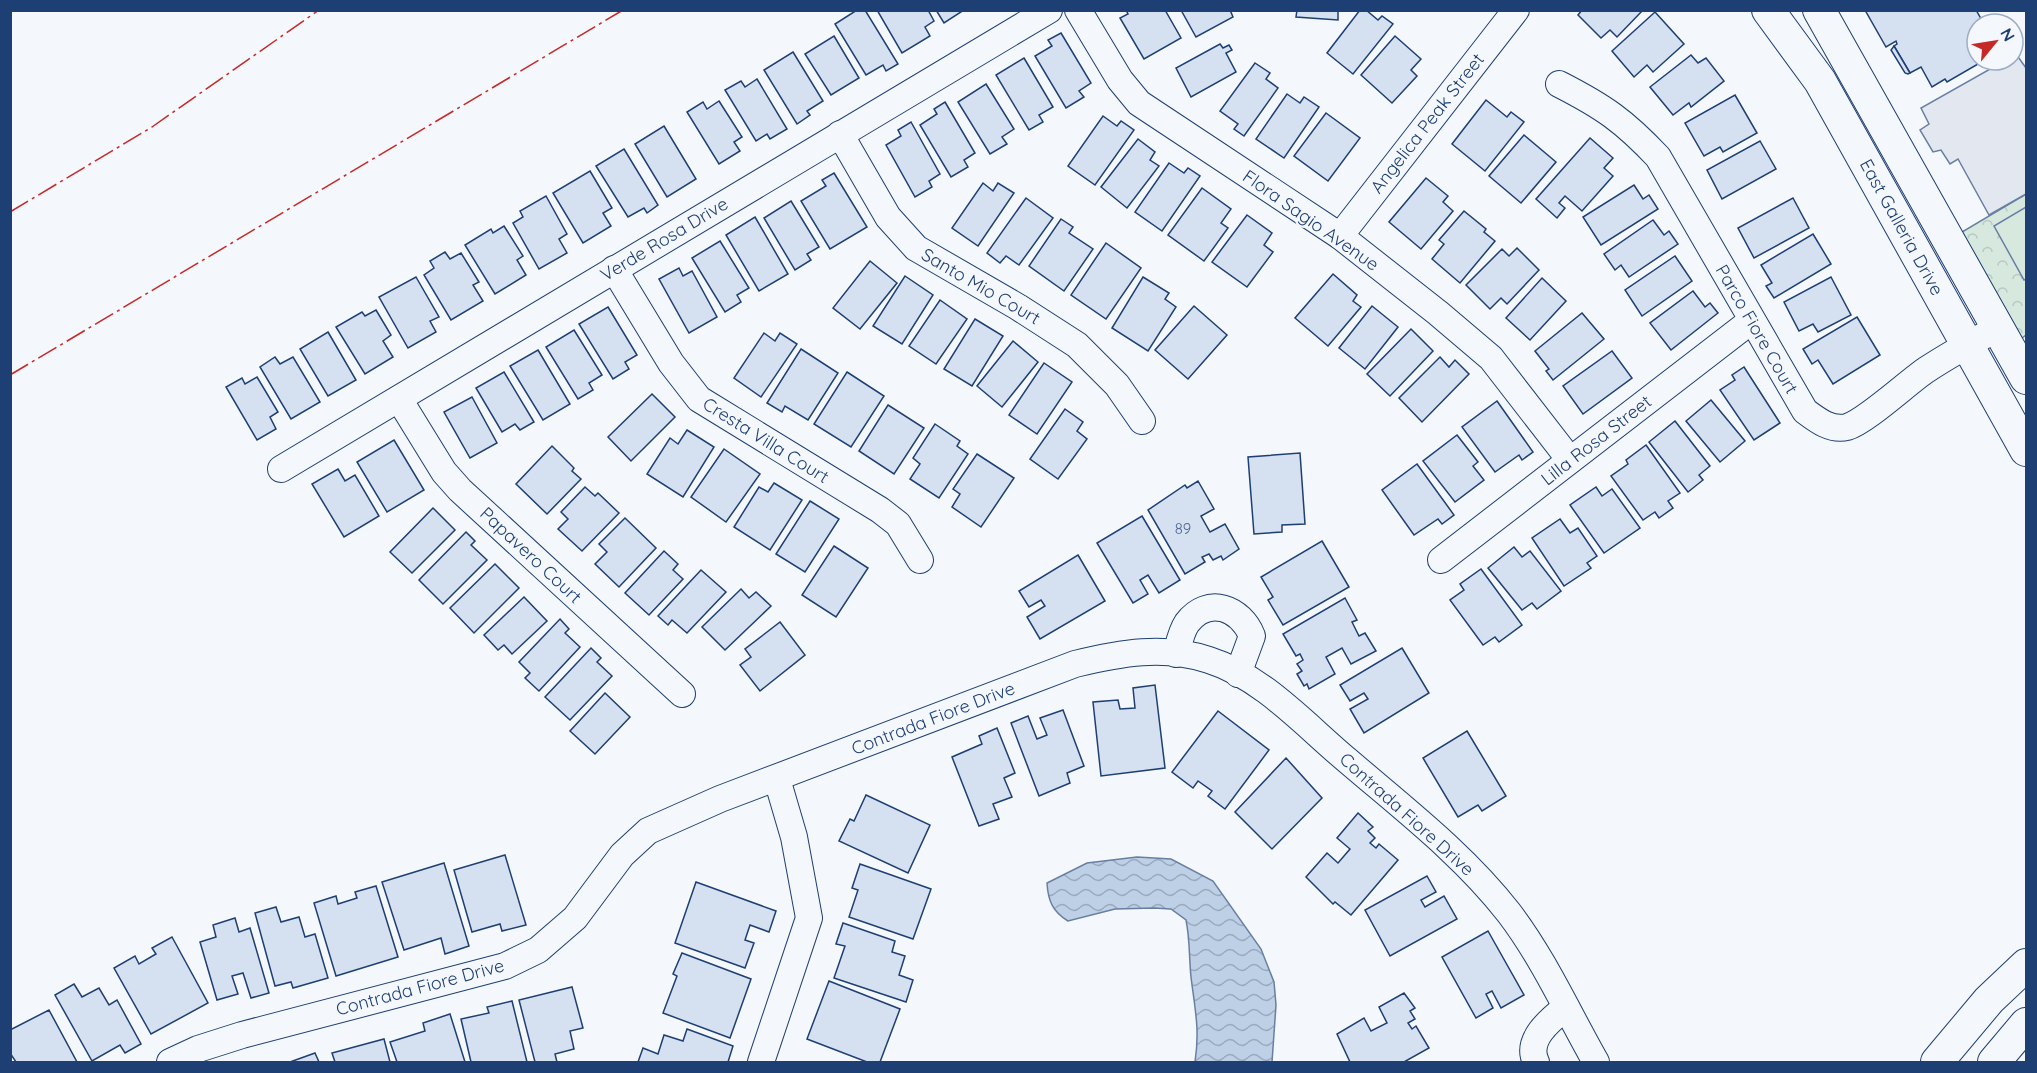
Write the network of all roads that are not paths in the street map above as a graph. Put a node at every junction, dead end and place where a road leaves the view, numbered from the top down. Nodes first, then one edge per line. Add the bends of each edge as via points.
1 (1049, 10) edge
2 (1078, 10) edge
3 (1515, 10) edge
4 (1768, 10) edge
5 (1833, 23) edge
6 (1800, 53) junction
7 (1559, 84) dead end
8 (840, 134) junction
9 (1934, 216) junction
10 (1905, 232) junction
11 (1340, 236) junction
12 (614, 269) junction
13 (1751, 321) junction
14 (1998, 328) junction
15 (1975, 358) junction
16 (2022, 360) edge
17 (399, 399) junction
18 (1142, 421) dead end
19 (2025, 445) edge
20 (1570, 460) junction
21 (281, 469) dead end
22 (920, 560) dead end
23 (1441, 560) dead end
24 (1176, 654) junction
25 (1238, 674) junction
26 (682, 694) dead end
27 (777, 779) junction
28 (2025, 968) edge
29 (1565, 1008) junction
30 (2026, 1024) edge
31 (170, 1062) edge
32 (761, 1062) edge
33 (1536, 1062) edge
34 (1596, 1062) edge
35 (1937, 1062) edge
36 (1994, 1062) edge

1 - 8 street, Verde Rosa Drive
2 - 11 street, Flora Sagio Avenue via 1120,80 1139,103
3 - 11 street, Angelica Peak Street
4 - 6 main road, East Galleria Drive
5 - 6 main road
5 - 9 main road, East Galleria Drive
6 - 10 main road, East Galleria Drive via 1820,81
7 - 13 street, Parco Fiore Court via 1627,124 1658,157
8 - 12 street, Verde Rosa Drive
8 - 18 street, Santo Mio Court via 888,217 916,248 1077,345 1117,385
9 - 10 main road
9 - 14 main road, East Galleria Drive
10 - 15 main road, East Galleria Drive
11 - 20 street, Flora Sagio Avenue via 1491,358
12 - 17 street, Verde Rosa Drive
12 - 22 street, Cresta Villa Court via 671,363 699,399 880,510 898,524
13 - 15 street, Parco Fiore Court via 1805,411 1832,427 1847,427 1864,418 1927,370
13 - 20 street, Lilla Rosa Street
14 - 15 street, Parco Fiore Court
14 - 16 main road, East Galleria Drive
15 - 16 main road
15 - 19 main road, East Galleria Drive
17 - 21 street, Verde Rosa Drive
17 - 26 street, Papavero Court via 444,472 460,490
20 - 23 street, Lilla Rosa Street
24 - 25 street, Contrada Fiore Drive via 1210,660
24 - 25 street via 1182,632 1196,614 1217,607 1230,608 1247,624 1252,636
24 - 27 street, Contrada Fiore Drive via 1123,653 1075,664
25 - 29 street, Contrada Fiore Drive via 1275,699 1459,857 1510,914
27 - 31 street, Contrada Fiore Drive via 648,831 622,855 574,918 538,950 513,962 242,1035
27 - 32 street via 797,848 809,918
28 - 35 main road via 1989,1000
29 - 33 street via 1550,1020 1534,1044
29 - 34 street, Contrada Fiore Drive
30 - 36 main road

